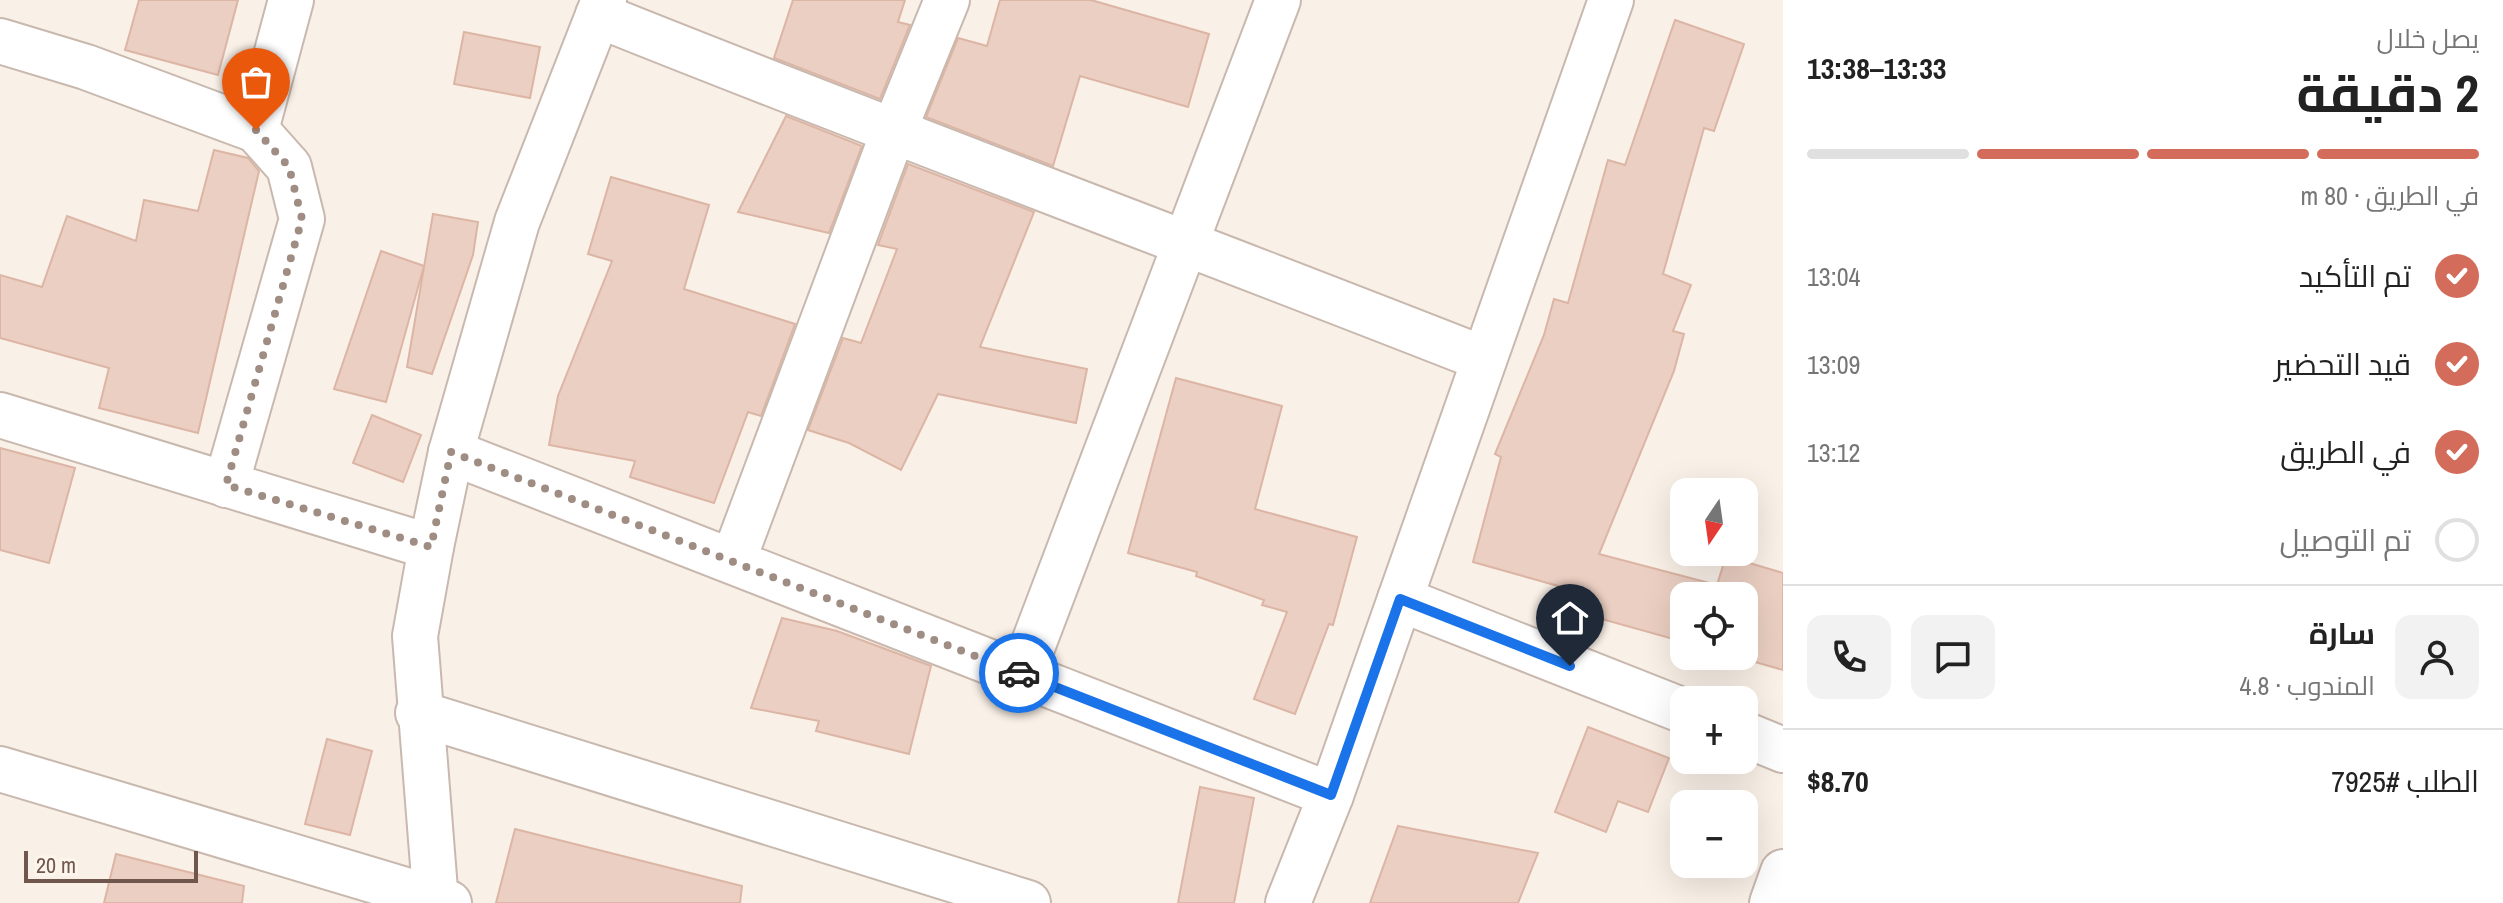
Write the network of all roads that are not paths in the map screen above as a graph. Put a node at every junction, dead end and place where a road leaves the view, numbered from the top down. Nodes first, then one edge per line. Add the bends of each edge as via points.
1 (291, 0) edge
2 (947, 0) edge
3 (1278, 0) edge
4 (1611, 0) edge
5 (601, 8) edge
6 (0, 41) edge
7 (256, 130) junction
8 (893, 133) junction
9 (1186, 242) junction
10 (1484, 359) junction
11 (0, 415) edge
12 (451, 452) junction
13 (226, 485) junction
14 (431, 547) junction
15 (733, 561) junction
16 (1400, 599) junction
17 (1022, 674) junction
18 (1670, 705) edge
19 (418, 713) junction
20 (1758, 740) edge
21 (1783, 750) edge
22 (0, 769) edge
23 (1331, 795) junction
24 (1783, 872) edge
25 (440, 902) edge
26 (1028, 903) edge
27 (1288, 903) edge
28 (1772, 903) edge

1 - 7 street
2 - 8 street
3 - 9 street
4 - 10 street
5 - 8 street
5 - 12 street via 517,222
6 - 7 street
7 - 13 street via 289,167 302,219
8 - 9 street
8 - 15 street
9 - 10 street
9 - 17 street
10 - 16 street
11 - 13 street
12 - 14 street
12 - 15 street
13 - 14 street
14 - 19 street via 415,636
15 - 17 street
16 - 18 street
16 - 23 street
17 - 23 street
19 - 25 street
19 - 26 street
20 - 21 street
22 - 25 street
23 - 27 street
24 - 28 street

